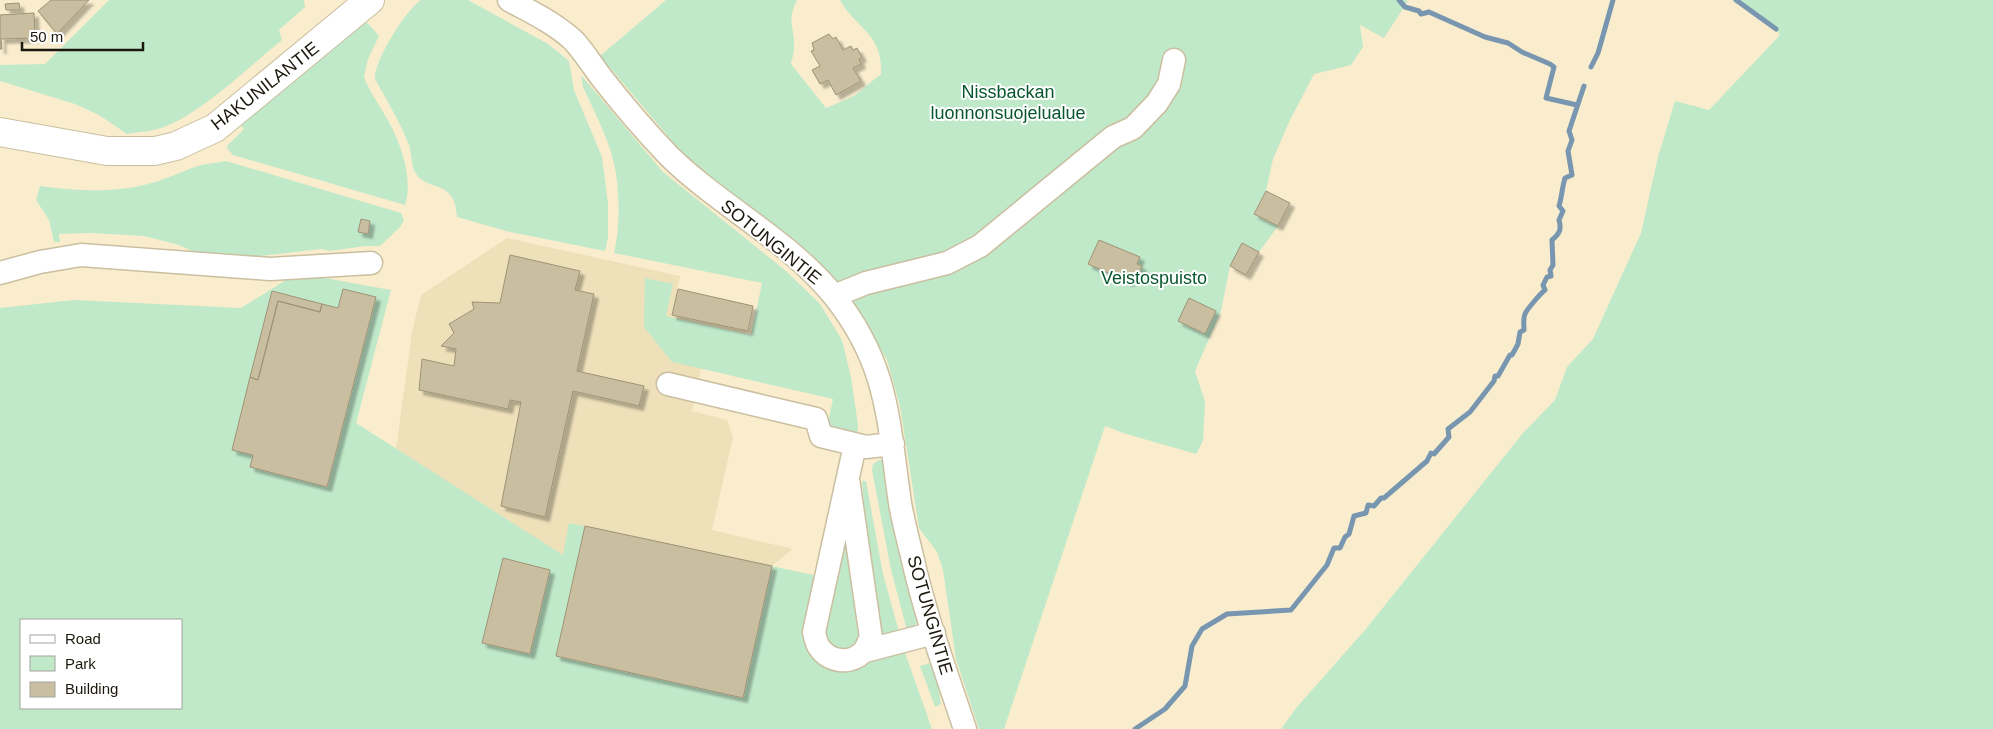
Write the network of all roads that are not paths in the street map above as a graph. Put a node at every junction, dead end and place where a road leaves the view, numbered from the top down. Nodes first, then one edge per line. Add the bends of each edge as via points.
1 (370, 0) edge
2 (509, 0) edge
3 (1174, 60) dead end
4 (0, 132) edge
5 (371, 263) dead end
6 (0, 273) edge
7 (834, 296) junction
8 (668, 384) dead end
9 (893, 444) junction
10 (855, 445) junction
11 (848, 478) junction
12 (934, 633) junction
13 (864, 651) junction
14 (965, 729) edge

1 - 4 main road, HAKUNILANTIE via 215,128 176,146 155,151 107,151
2 - 7 street, SOTUNGINTIE via 547,21 574,42 637,121 679,166 794,257
3 - 7 street via 1169,84 1157,103 1133,128 1113,137 980,246 947,262 866,283
5 - 6 street via 270,269 81,254
7 - 9 street, SOTUNGINTIE via 855,326 873,362 882,385
8 - 10 street via 816,419 821,436
9 - 10 street
9 - 12 street, SOTUNGINTIE via 902,513
10 - 11 street
11 - 13 street via 870,638
11 - 13 street via 814,632 818,646 828,657 854,659
12 - 13 street
12 - 14 street, SOTUNGINTIE

